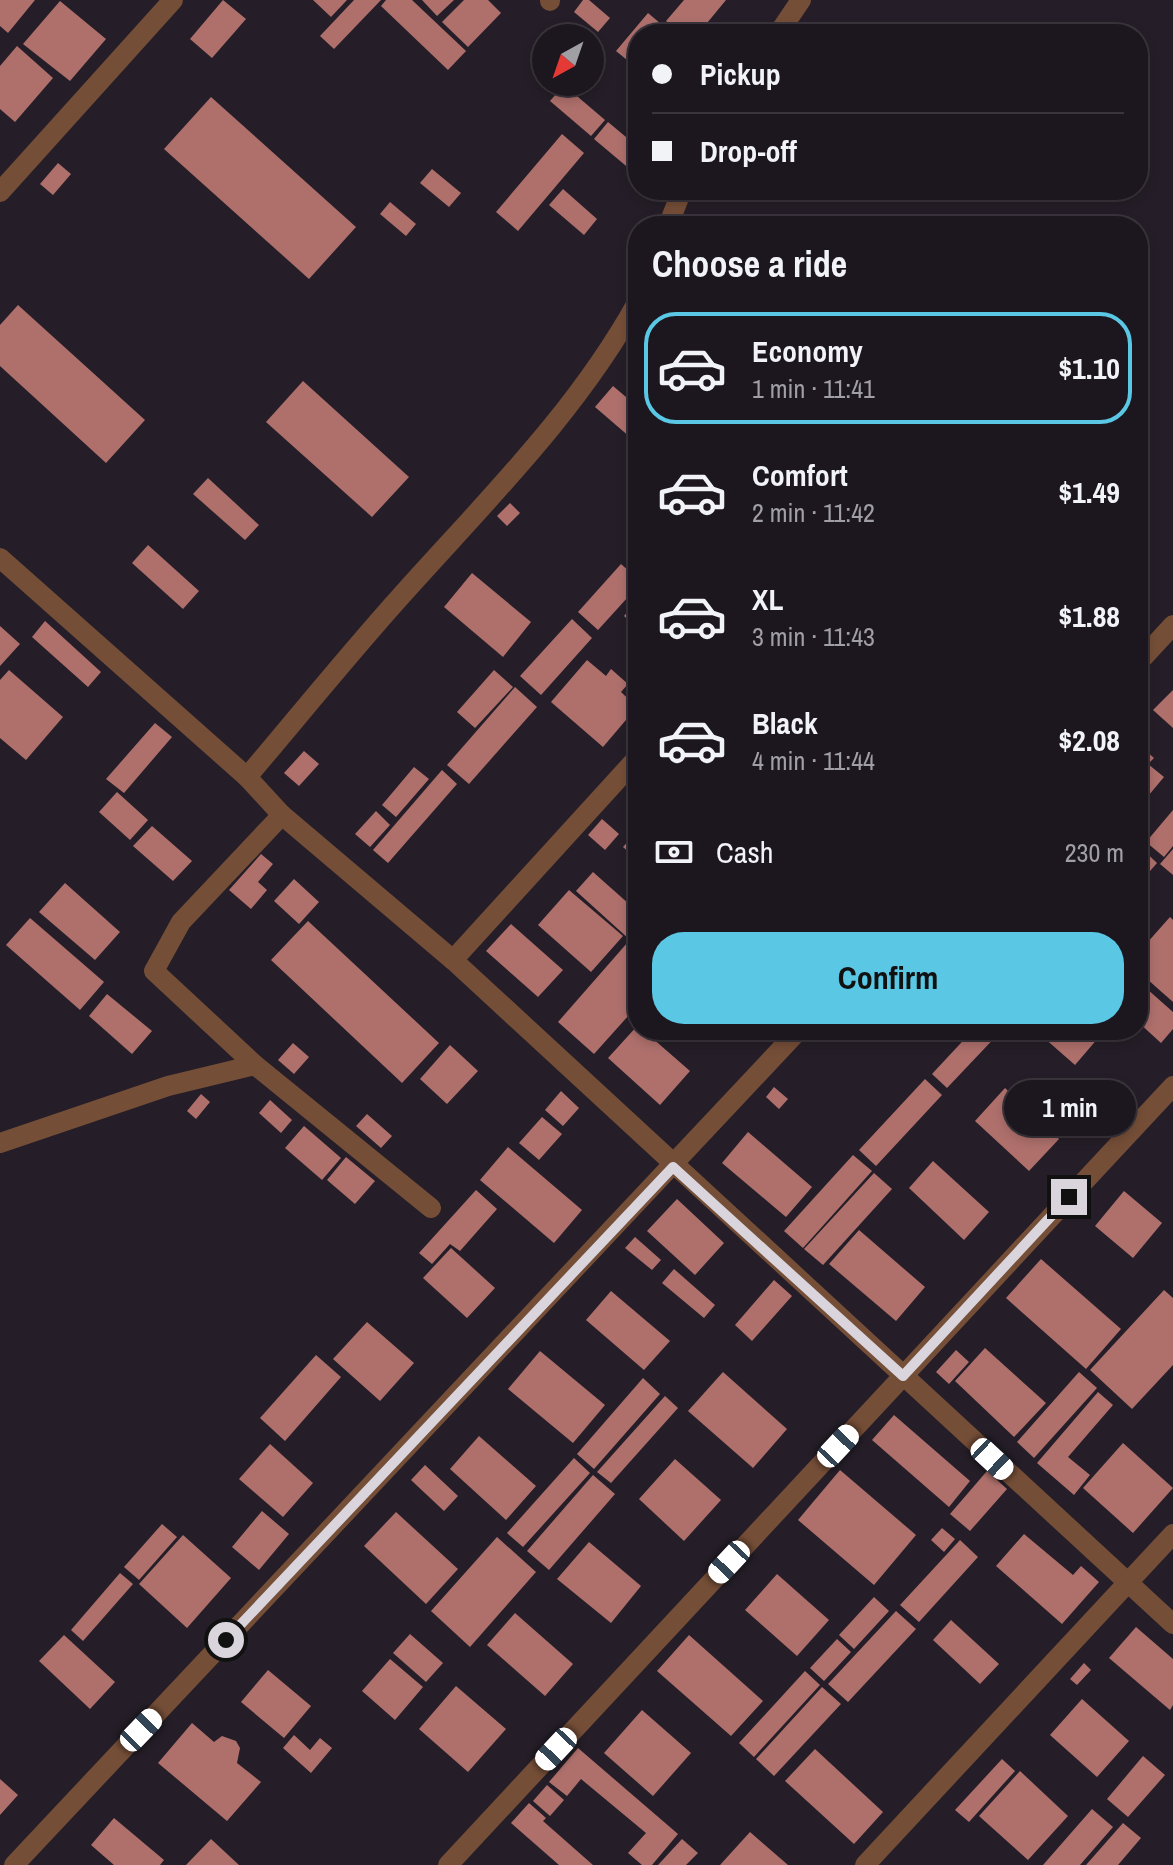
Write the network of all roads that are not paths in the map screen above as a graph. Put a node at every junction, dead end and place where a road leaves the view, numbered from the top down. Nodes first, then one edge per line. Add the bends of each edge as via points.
1 (173, 0) edge
2 (801, 0) edge
3 (785, 24) edge
4 (0, 192) edge
5 (628, 319) edge
6 (0, 558) edge
7 (1173, 625) edge
8 (1148, 652) edge
9 (628, 768) edge
10 (247, 777) junction
11 (282, 815) junction
12 (453, 960) junction
13 (790, 1040) edge
14 (255, 1065) junction
15 (1173, 1086) edge
16 (0, 1143) edge
17 (673, 1167) junction
18 (431, 1208) dead end
19 (903, 1376) junction
20 (1173, 1534) edge
21 (1127, 1583) junction
22 (1173, 1624) edge
23 (14, 1865) edge
24 (448, 1865) edge
25 (865, 1865) edge

1 - 4 street
2 - 3 street
5 - 10 street via 613,346 503,485
6 - 10 street
7 - 8 street
9 - 12 street
10 - 11 street
11 - 12 street
11 - 14 street via 181,922 154,971
12 - 17 street
13 - 17 street
14 - 16 street via 168,1086
14 - 18 street
15 - 19 street
17 - 19 street
17 - 23 street
19 - 21 street
19 - 24 street
20 - 21 street
21 - 22 street
21 - 25 street

